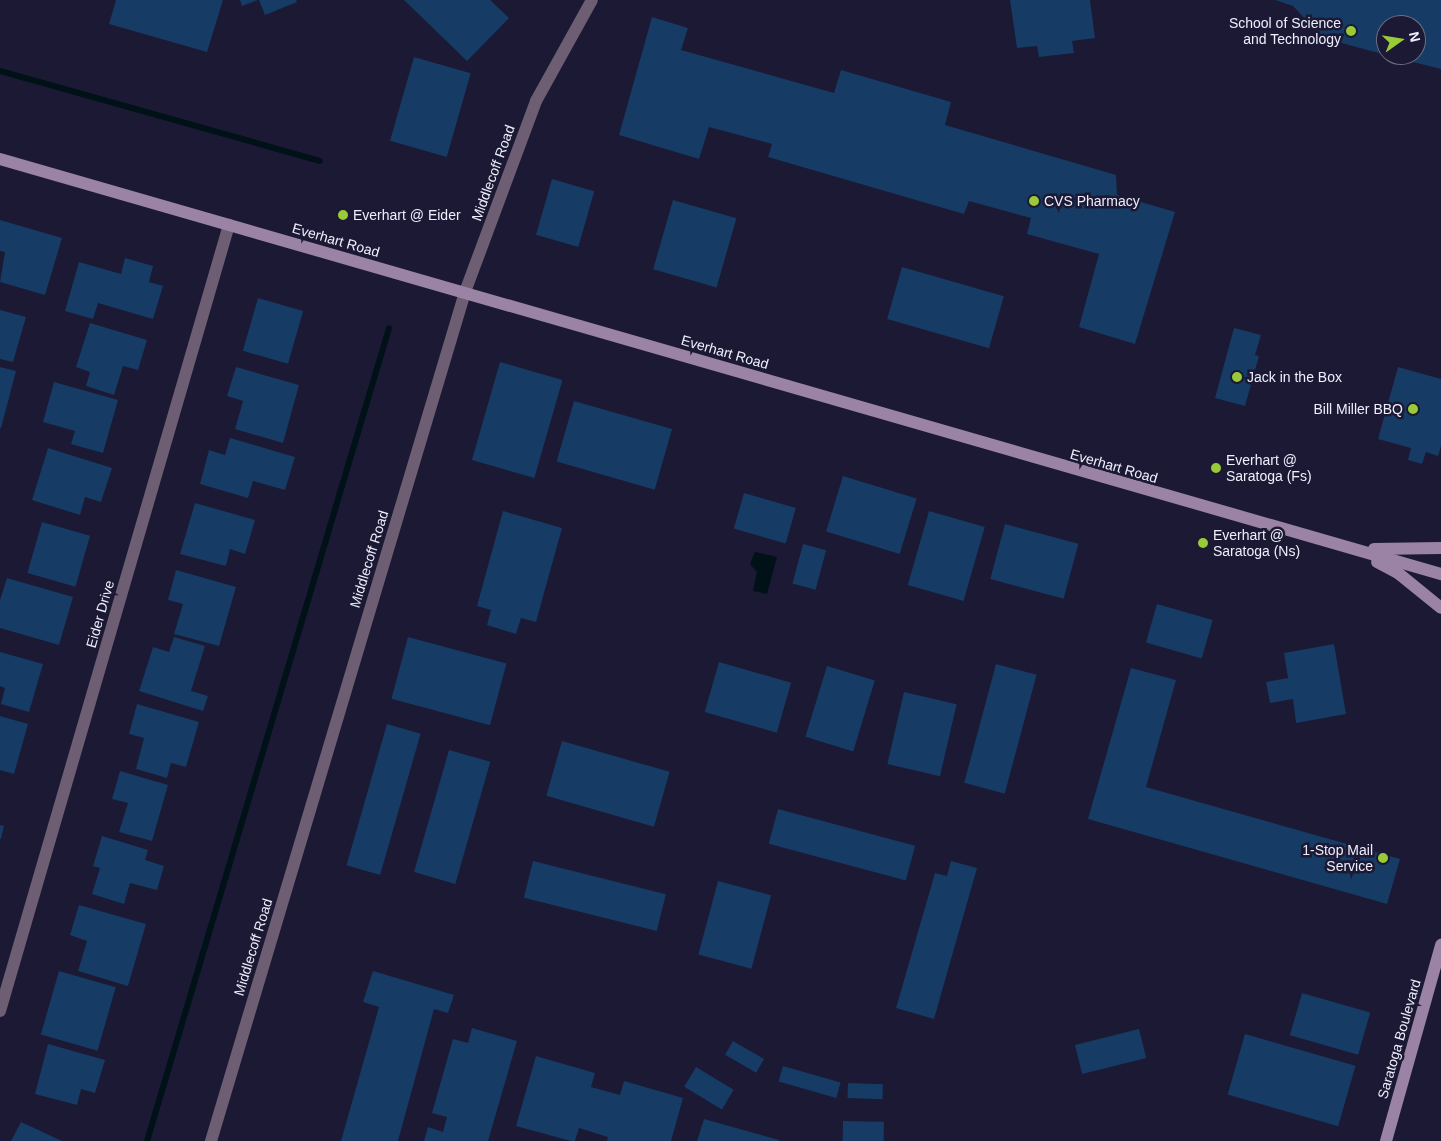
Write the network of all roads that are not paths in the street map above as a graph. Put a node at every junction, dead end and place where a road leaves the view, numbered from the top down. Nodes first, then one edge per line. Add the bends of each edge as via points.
1 (592, 0) edge
2 (0, 159) edge
3 (229, 225) junction
4 (465, 292) junction
5 (1351, 548) junction
6 (1441, 548) edge
7 (1441, 574) edge
8 (1441, 608) edge
9 (1441, 945) edge
10 (0, 1012) edge
11 (211, 1141) edge
12 (1386, 1141) edge

1 - 4 street, Middlecoff Road via 536,101
2 - 3 main road, Everhart Road
3 - 4 main road, Everhart Road
3 - 10 street, Eider Drive
4 - 5 main road, Everhart Road
4 - 11 street, Middlecoff Road
5 - 6 main road
5 - 7 main road, Everhart Road
5 - 8 main road via 1398,573
9 - 12 main road, Saratoga Boulevard

